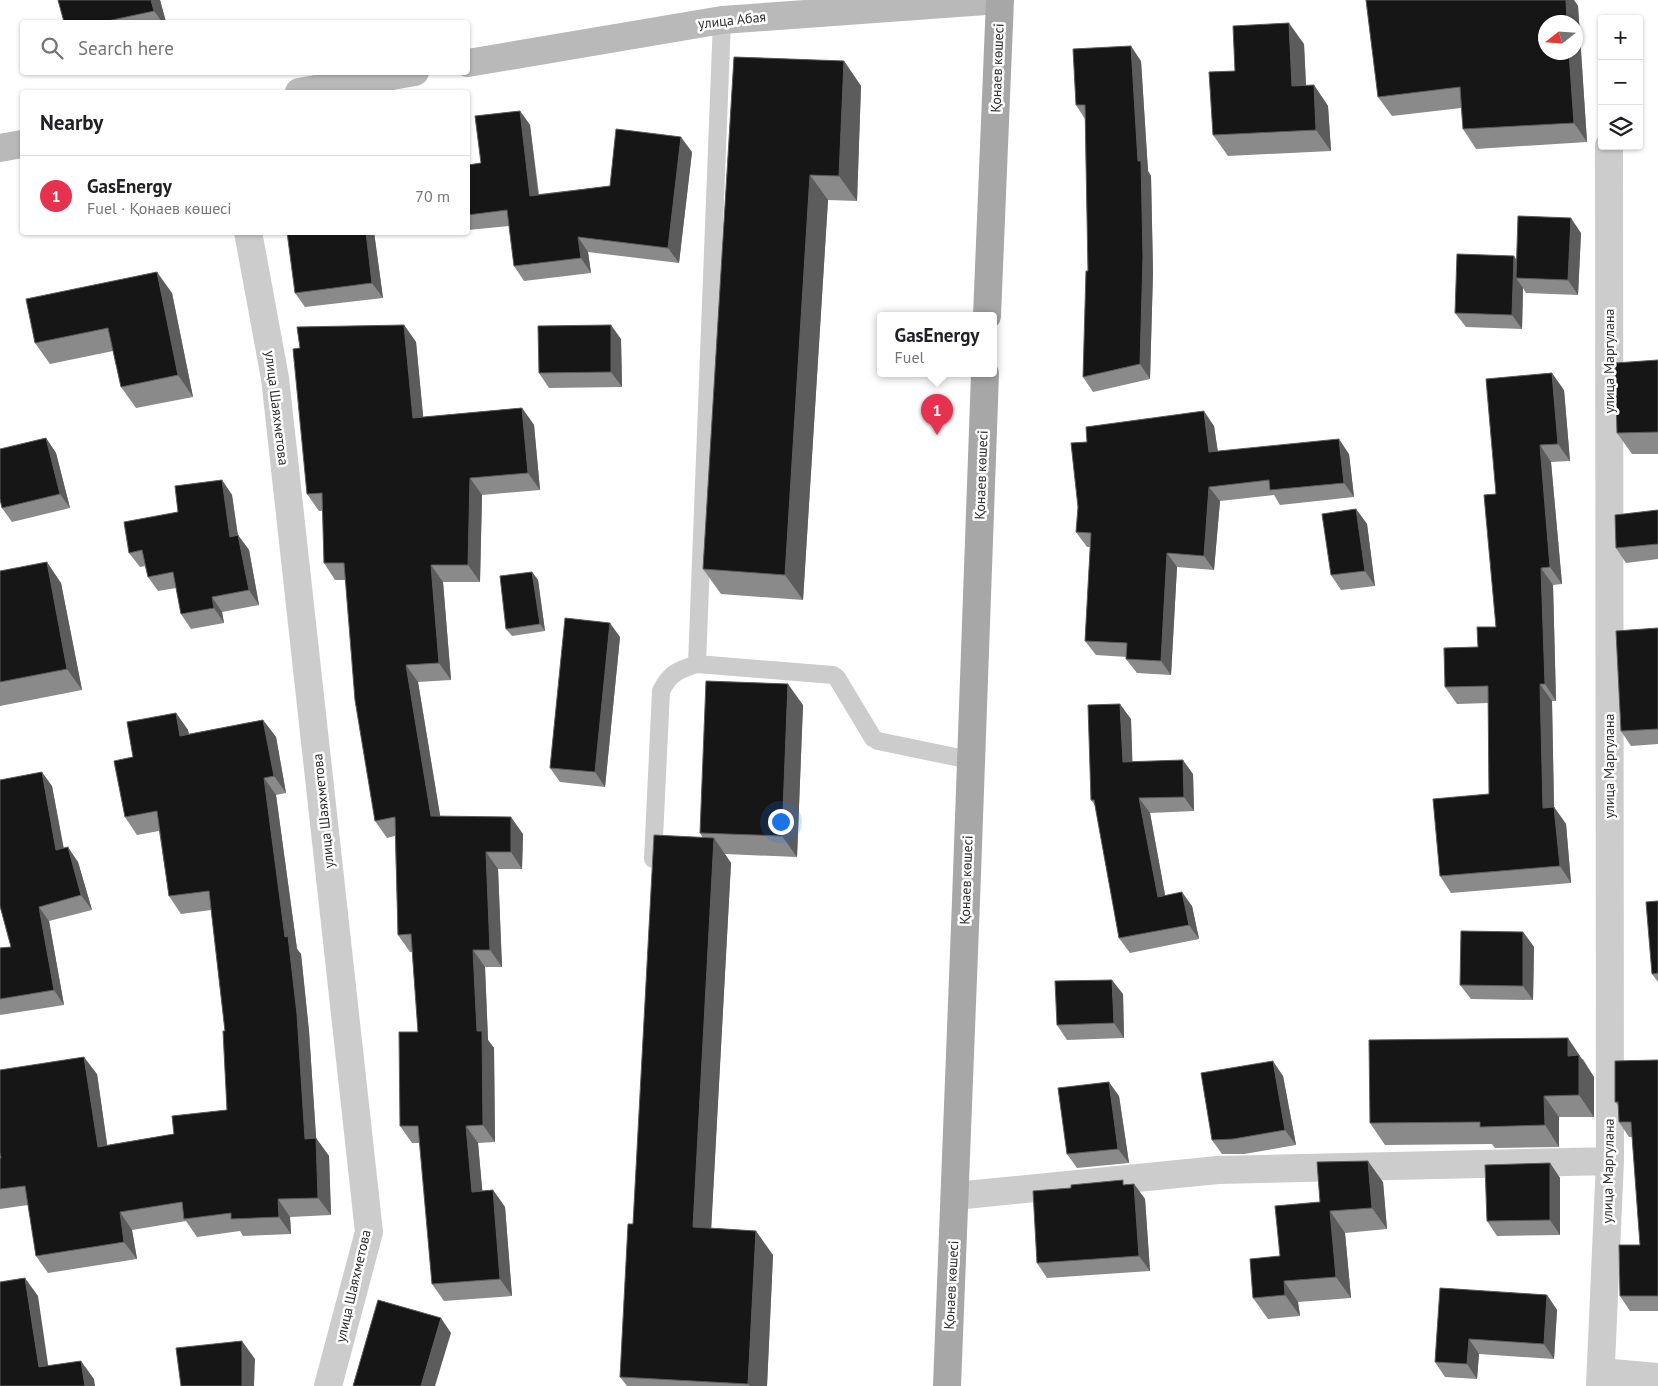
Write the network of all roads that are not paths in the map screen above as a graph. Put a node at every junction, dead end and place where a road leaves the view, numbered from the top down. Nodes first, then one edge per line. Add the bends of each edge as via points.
1 (999, 0) edge
2 (722, 20) junction
3 (470, 63) edge
4 (398, 75) edge
5 (311, 90) edge
6 (20, 144) edge
7 (0, 148) edge
8 (1608, 150) edge
9 (249, 235) edge
10 (987, 312) edge
11 (985, 377) edge
12 (697, 664) junction
13 (970, 760) junction
14 (652, 880) edge
15 (1610, 1161) junction
16 (955, 1196) junction
17 (1658, 1378) edge
18 (1601, 1379) edge
19 (328, 1386) edge
20 (947, 1386) edge

1 - 2 main road, улица Абая
1 - 10 main road, Қонаев көшесі
2 - 3 main road, улица Абая
2 - 12 lane
4 - 5 main road
6 - 7 main road
8 - 15 street, улица Маргулана
9 - 19 street, улица Шаяхметова via 275,378 369,1232
11 - 13 main road, Қонаев көшесі
12 - 13 lane via 833,675 873,738
12 - 14 lane via 681,669 667,680 661,691
13 - 16 main road, Қонаев көшесі
15 - 16 street via 1218,1170
15 - 18 street, улица Маргулана
16 - 20 main road, Қонаев көшесі
17 - 18 street

